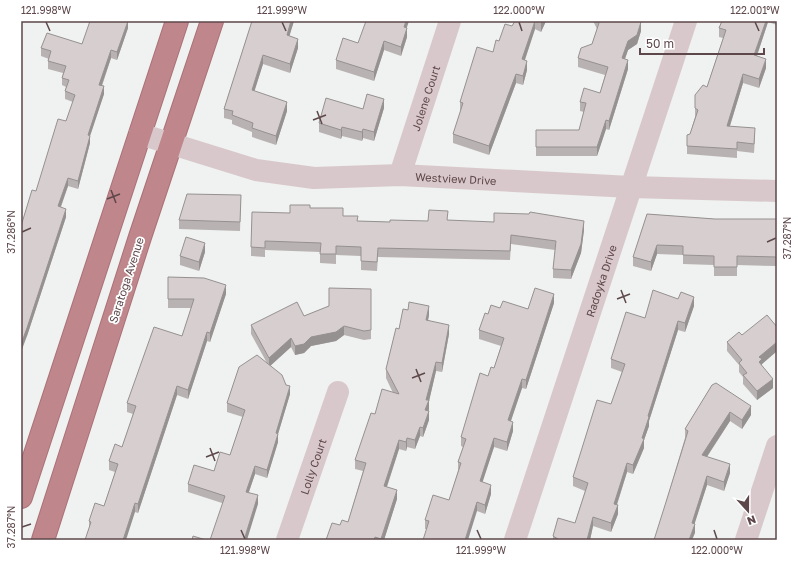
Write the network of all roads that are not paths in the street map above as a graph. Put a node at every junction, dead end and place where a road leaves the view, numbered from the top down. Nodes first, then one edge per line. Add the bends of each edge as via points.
1 (177, 21) edge
2 (212, 21) edge
3 (450, 21) edge
4 (686, 21) edge
5 (140, 134) junction
6 (172, 144) junction
7 (400, 175) junction
8 (631, 187) junction
9 (777, 190) edge
10 (338, 392) dead end
11 (777, 446) edge
12 (21, 497) edge
13 (43, 540) edge
14 (287, 540) edge
15 (515, 540) edge
16 (746, 540) edge

1 - 5 highway
2 - 6 highway, Saratoga Avenue
3 - 7 street, Jolene Court
4 - 8 street, Radoyka Drive
5 - 6 street, Westview Drive
5 - 12 highway
6 - 7 street, Westview Drive via 256,170 314,178
6 - 13 highway, Saratoga Avenue
7 - 8 street, Westview Drive
8 - 9 street, Westview Drive
8 - 15 street, Radoyka Drive
10 - 14 street, Lolly Court
11 - 16 street

